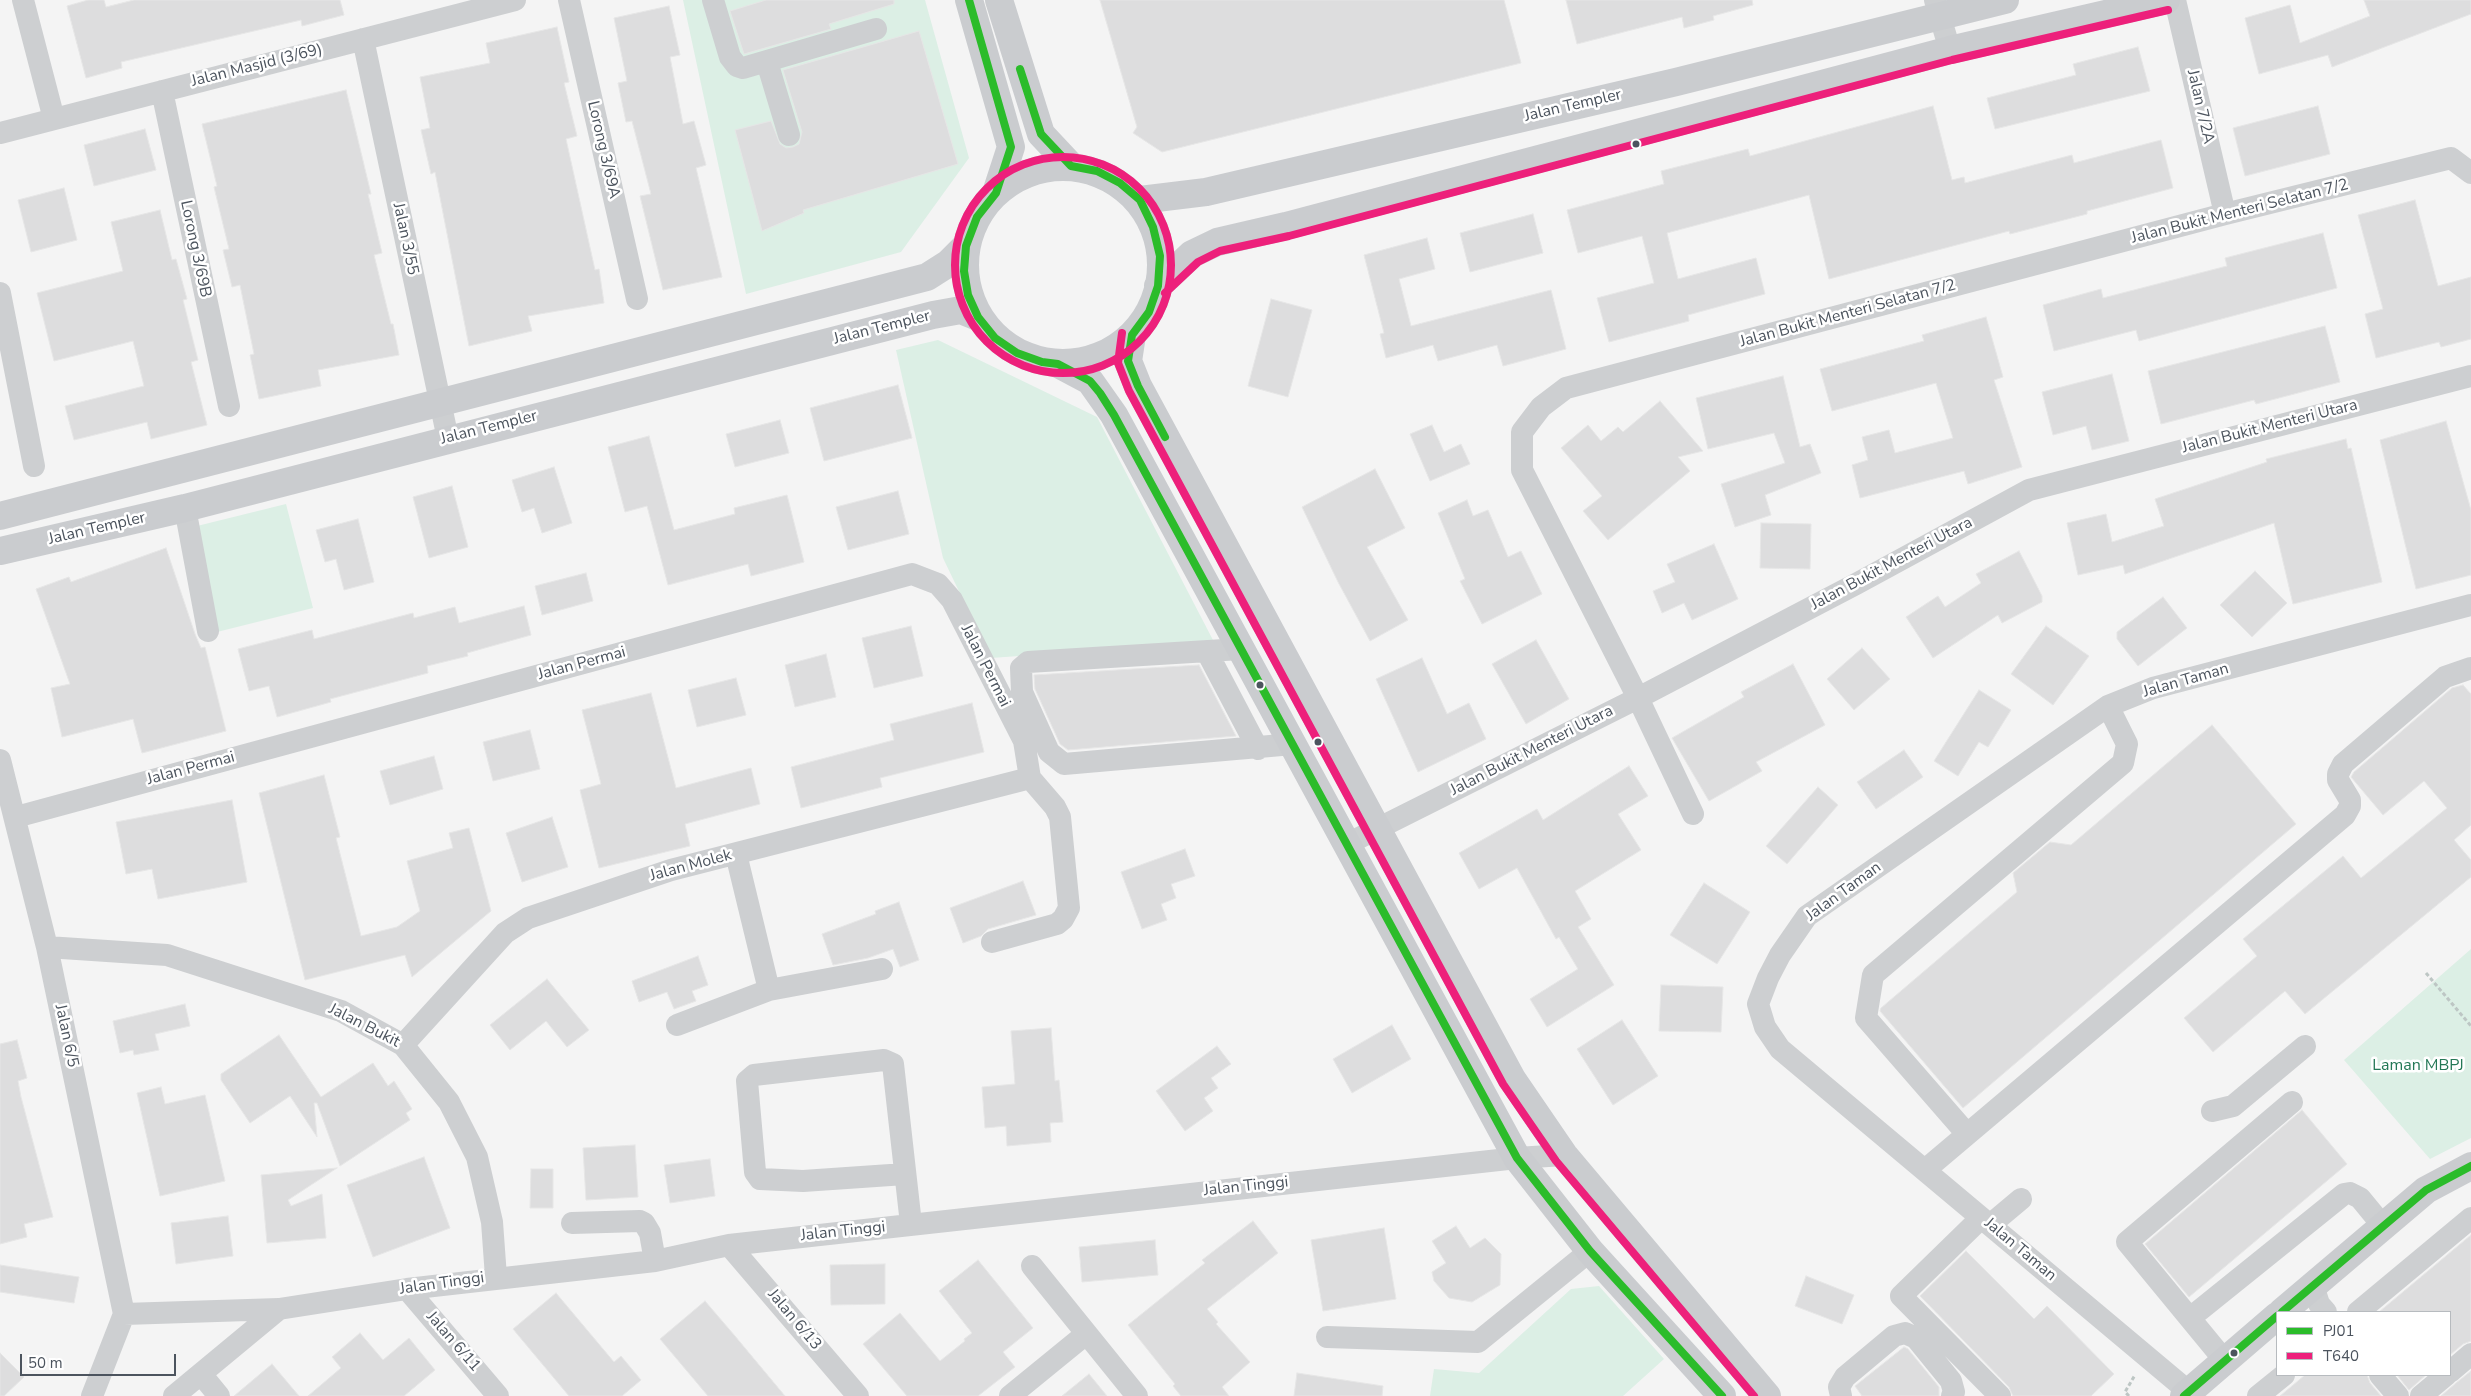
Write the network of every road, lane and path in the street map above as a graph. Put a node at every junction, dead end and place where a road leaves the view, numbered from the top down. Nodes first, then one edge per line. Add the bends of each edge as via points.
1 (23, 0) edge
2 (515, 0) edge
3 (569, 0) edge
4 (713, 0) edge
5 (969, 0) edge
6 (999, 0) edge
7 (2005, 0) edge
8 (2166, 0) edge
9 (2175, 0) edge
10 (1938, 9) edge
11 (876, 29) dead end
12 (363, 39) junction
13 (1950, 50) junction
14 (767, 62) junction
15 (162, 91) junction
16 (54, 119) junction
17 (0, 133) edge
18 (789, 135) dead end
19 (1071, 166) junction
20 (2471, 173) edge
21 (996, 193) junction
22 (1140, 200) junction
23 (2225, 214) junction
24 (966, 246) junction
25 (1158, 286) junction
26 (0, 293) edge
27 (637, 299) dead end
28 (978, 317) junction
29 (1132, 334) junction
30 (1058, 364) junction
31 (2471, 376) edge
32 (440, 402) junction
33 (229, 406) dead end
34 (448, 439) junction
35 (34, 466) dead end
36 (185, 508) junction
37 (0, 516) edge
38 (0, 551) edge
39 (2471, 604) edge
40 (208, 632) dead end
41 (1241, 649) junction
42 (1207, 652) junction
43 (2471, 668) edge
44 (1638, 698) junction
45 (2108, 706) junction
46 (1293, 744) junction
47 (1258, 749) junction
48 (0, 760) edge
49 (1030, 778) junction
50 (1693, 814) dead end
51 (16, 817) junction
52 (1377, 830) junction
53 (1347, 844) junction
54 (736, 854) junction
55 (992, 942) dead end
56 (47, 946) junction
57 (882, 969) dead end
58 (2426, 973) dead end
59 (769, 990) junction
60 (677, 1025) dead end
61 (2471, 1026) edge
62 (403, 1044) junction
63 (2305, 1046) dead end
64 (2292, 1102) dead end
65 (2212, 1110) dead end
66 (1967, 1134) junction
67 (1564, 1155) junction
68 (1517, 1158) junction
69 (2471, 1166) edge
70 (1925, 1170) junction
71 (905, 1174) junction
72 (2021, 1199) dead end
73 (2471, 1218) edge
74 (1986, 1221) junction
75 (572, 1224) dead end
76 (911, 1224) junction
77 (2383, 1226) junction
78 (729, 1245) junction
79 (1590, 1251) junction
80 (655, 1261) junction
81 (1032, 1266) dead end
82 (496, 1277) junction
83 (2314, 1285) junction
84 (406, 1288) junction
85 (279, 1309) junction
86 (2283, 1311) edge
87 (2325, 1311) edge
88 (2359, 1311) edge
89 (124, 1314) junction
90 (2276, 1317) edge
91 (2190, 1318) junction
92 (1086, 1334) junction
93 (1327, 1337) dead end
94 (2471, 1354) edge
95 (2225, 1361) junction
96 (2138, 1369) dead end
97 (2451, 1371) edge
98 (201, 1374) junction
99 (2283, 1376) edge
100 (2381, 1376) edge
101 (2445, 1376) edge
102 (2187, 1394) edge
103 (92, 1396) edge
104 (174, 1396) edge
105 (219, 1396) edge
106 (498, 1396) edge
107 (858, 1396) edge
108 (1010, 1396) edge
109 (1138, 1396) edge
110 (1722, 1396) edge
111 (1767, 1396) edge
112 (1842, 1396) edge
113 (1952, 1396) edge
114 (2000, 1396) edge
115 (2129, 1396) edge
116 (2258, 1396) edge
117 (2398, 1396) edge
118 (2421, 1396) edge

1 - 16 street
2 - 12 street, Jalan Masjid (3/69)
3 - 27 street, Lorong 3/69A
4 - 14 street via 733,62 743,68
5 - 21 main road via 1011,147
6 - 19 main road via 1041,134
7 - 10 main road, Jalan Templer
8 - 13 main road
9 - 23 street, Jalan 7/2A
10 - 13 street
10 - 22 main road, Jalan Templer via 1576,106 1206,192
11 - 14 street
12 - 15 street, Jalan Masjid (3/69)
12 - 32 street, Jalan 3/55
13 - 25 main road via 1217,242 1192,254
14 - 18 street
15 - 16 street, Jalan Masjid (3/69)
15 - 33 street, Lorong 3/69B
16 - 17 street, Jalan Masjid (3/69)
19 - 21 main road via 1043,169 1018,178
19 - 22 main road via 1097,171
20 - 23 street, Jalan Bukit Menteri Selatan 7/2 via 2451,158
21 - 24 main road via 977,217
22 - 25 main road via 1153,227 1160,256
23 - 44 street, Jalan Bukit Menteri Selatan 7/2 via 1566,388 1541,407 1522,432 1522,470
24 - 28 main road via 964,271 968,295
24 - 32 main road via 949,263 927,277
25 - 29 main road via 1149,312
26 - 35 street
28 - 30 main road via 995,338 1016,353
28 - 34 main road, Jalan Templer via 961,310 933,315
29 - 30 main road via 1111,351 1086,361
29 - 52 main road via 1128,361 1138,386
30 - 41 main road via 1090,381 1114,415
31 - 44 street, Jalan Bukit Menteri Utara via 2029,490
32 - 34 street, Jalan 3/55
32 - 37 main road
34 - 36 main road, Jalan Templer
36 - 38 main road, Jalan Templer
36 - 40 street
39 - 45 street, Jalan Taman via 2153,688
41 - 42 street
41 - 46 main road
42 - 47 street
42 - 47 street via 1028,662 1021,668 1022,692 1049,752 1064,764
43 - 66 street via 2445,677 2343,764 2338,780 2350,800 2345,816
44 - 50 street, Jalan Bukit Menteri Selatan 7/2
44 - 52 street, Jalan Bukit Menteri Utara
45 - 66 street via 2127,744 2123,763 1873,975 1866,1018
45 - 70 street, Jalan Taman via 1807,916 1768,978 1758,1004 1765,1028 1780,1049
46 - 47 street
46 - 53 main road
48 - 51 street, Jalan 6/5
49 - 51 street, Jalan Permai via 1024,741 952,600 938,584 912,574
49 - 54 street, Jalan Molek
49 - 55 street via 1060,817 1069,908 1057,924
51 - 56 street, Jalan 6/5
52 - 53 street, Jalan Bukit Menteri Utara
52 - 67 main road via 1512,1079
53 - 68 main road
54 - 59 street
54 - 62 street, Jalan Molek via 671,870 540,912 517,924 505,933
56 - 62 street, Jalan Bukit via 167,955 341,1011
56 - 89 street, Jalan 6/5
57 - 59 street
58 - 61 path
59 - 60 street
62 - 82 street, Jalan Bukit via 449,1102 477,1157 492,1222
63 - 65 street via 2233,1106
64 - 91 street via 2126,1242
66 - 70 street
67 - 68 street, Jalan Tinggi
67 - 111 main road
68 - 76 street, Jalan Tinggi
68 - 79 main road
69 - 77 main road via 2426,1190
70 - 74 street, Jalan Taman
71 - 71 street via 803,1181 760,1179 755,1172 746,1081 754,1075 889,1061 895,1069
71 - 76 street
72 - 74 street
73 - 88 street
74 - 102 street, Jalan Taman
74 - 114 street via 1901,1296
75 - 80 street via 640,1221 650,1233
76 - 78 street, Jalan Tinggi
77 - 83 main road
77 - 91 street via 2360,1198 2344,1194
78 - 80 street, Jalan Tinggi
78 - 107 street, Jalan 6/13
79 - 93 street via 1478,1342
79 - 110 main road
80 - 82 street, Jalan Tinggi
81 - 92 street
82 - 84 street, Jalan Tinggi
83 - 86 main road
83 - 87 street via 2319,1304
84 - 85 street, Jalan Tinggi
84 - 106 street, Jalan 6/11
85 - 89 street, Jalan Tinggi
85 - 98 street
89 - 103 street
90 - 95 main road
91 - 95 street
92 - 108 street
92 - 109 street
94 - 97 street
95 - 102 main road
96 - 115 path via 2125,1392
98 - 104 street
98 - 105 street
99 - 116 street
100 - 117 street
101 - 118 street
112 - 113 street via 1839,1387 1845,1377 1894,1336 1905,1333 1916,1338 1951,1381

